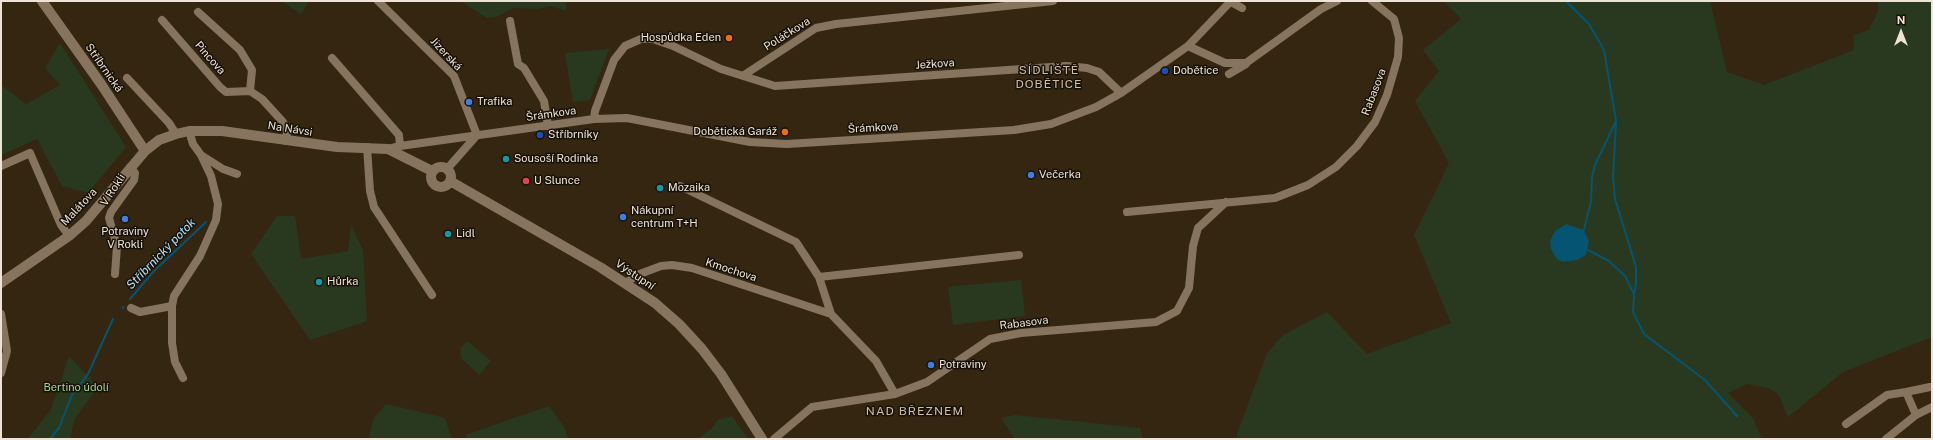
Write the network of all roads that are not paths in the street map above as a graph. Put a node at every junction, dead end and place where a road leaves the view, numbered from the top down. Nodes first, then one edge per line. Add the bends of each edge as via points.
1 (42, 1) edge
2 (378, 1) edge
3 (1053, 1) edge
4 (1231, 1) edge
5 (1337, 1) edge
6 (1372, 1) edge
7 (1242, 8) dead end
8 (198, 12) dead end
9 (162, 20) dead end
10 (510, 21) dead end
11 (1188, 46) junction
12 (332, 58) dead end
13 (1246, 63) junction
14 (1229, 74) dead end
15 (744, 75) junction
16 (127, 78) dead end
17 (250, 91) junction
18 (1122, 93) junction
19 (594, 120) junction
20 (548, 126) junction
21 (189, 131) junction
22 (176, 134) junction
23 (477, 135) junction
24 (286, 141) junction
25 (400, 146) junction
26 (367, 147) junction
27 (388, 149) junction
28 (145, 151) junction
29 (201, 155) junction
30 (1, 166) edge
31 (130, 167) junction
32 (447, 169) junction
33 (432, 171) junction
34 (237, 174) dead end
35 (450, 181) junction
36 (680, 186) dead end
37 (1226, 202) junction
38 (1127, 212) dead end
39 (69, 236) junction
40 (1019, 255) dead end
41 (115, 274) dead end
42 (819, 277) junction
43 (1, 283) edge
44 (626, 283) junction
45 (432, 295) dead end
46 (172, 306) junction
47 (131, 308) dead end
48 (1, 314) edge
49 (831, 314) junction
50 (1, 373) edge
51 (183, 378) dead end
52 (1930, 387) dead end
53 (1906, 392) junction
54 (895, 394) junction
55 (1932, 407) edge
56 (1916, 415) junction
57 (1846, 424) dead end
58 (762, 439) edge
59 (774, 439) edge
60 (1886, 439) edge

1 - 28 street, Stříbrnická
2 - 23 street, Jizerská via 454,76
3 - 15 street, Poláčkova via 816,28
4 - 7 street
4 - 11 street, Šrámkova
5 - 13 street via 1321,9
6 - 37 street, Rabasova via 1394,19 1399,38 1398,57 1387,95 1375,122 1357,146 1336,167 1308,184 1274,198
8 - 17 street via 240,50 252,70
9 - 17 street, Pincova via 226,92
10 - 20 street via 518,64 524,68 544,101
11 - 13 street via 1225,63
11 - 18 street, Šrámkova
12 - 25 street via 399,135
13 - 14 street
15 - 18 street, Ježkova via 775,86 1066,66 1099,72
15 - 19 street via 722,69 653,39 641,39 625,46 614,60
16 - 22 street
17 - 24 street via 262,99 283,122 287,130
18 - 19 street, Šrámkova via 1096,107 1051,124 1014,130 787,144 750,142 627,118
19 - 20 street, Šrámkova
20 - 23 street, Šrámkova
21 - 22 street, Na Návsi
21 - 24 street, Na Návsi via 222,131
21 - 29 street via 192,144
22 - 28 street, Na Návsi via 159,140
23 - 25 street, Šrámkova
23 - 32 street
24 - 26 street, Na Návsi via 337,147
25 - 27 street, Šrámkova
26 - 27 street, Na Návsi
26 - 45 street via 370,191 374,207
27 - 33 street, Na Návsi
28 - 31 street, Malátova
29 - 34 street
29 - 46 street via 212,176 217,197 216,220 200,256 174,296
30 - 39 street via 30,153 61,225
31 - 39 street, Malátova via 86,220
31 - 41 street, V Rokli via 135,173 134,180 110,212 109,218 117,246
32 - 33 street via 439,166
32 - 35 street via 451,176
33 - 35 street via 431,181 434,185 443,187
35 - 44 street, Výstupní
36 - 42 street, Kmochova via 796,242
37 - 38 street, Rabasova
37 - 54 street, Rabasova via 1198,228 1193,246 1189,288 1177,311 1156,322 1021,333 990,339 927,382
39 - 43 street, Malátova
40 - 42 street
42 - 49 street, Kmochova
44 - 49 street, Kmochova via 637,275 661,266 692,268
44 - 58 street, Výstupní via 655,303 702,349
46 - 47 street via 140,312
46 - 51 street via 172,343 175,362
48 - 50 street via 6,351
49 - 54 street, Kmochova via 876,361
52 - 53 street
53 - 56 street
53 - 57 street via 1887,395
54 - 59 street, Rabasova via 812,407
55 - 56 street
56 - 60 street

